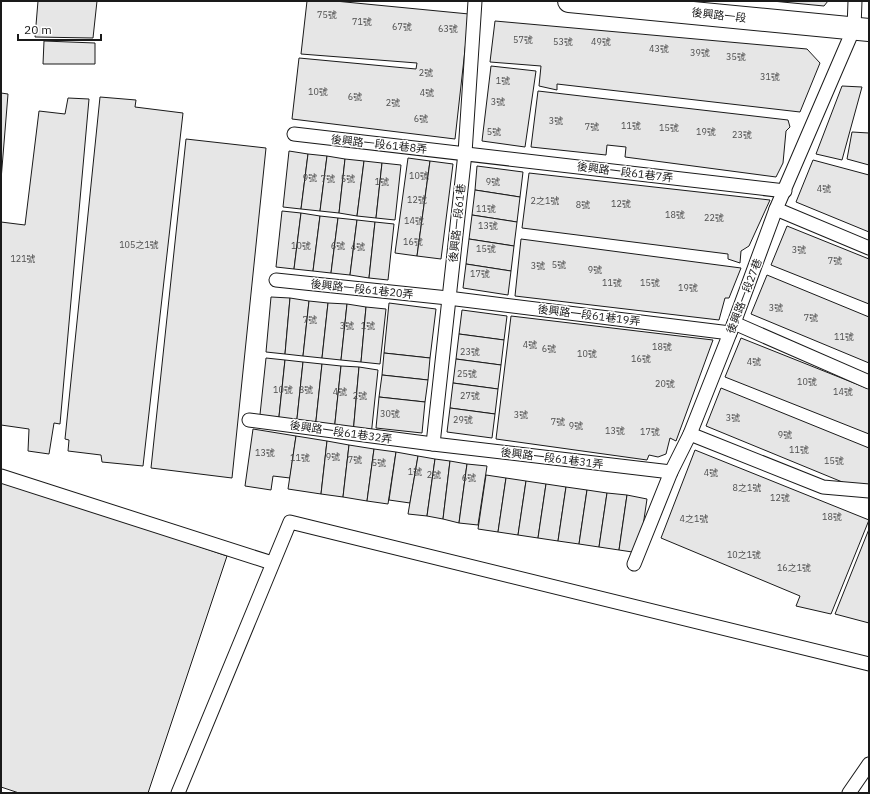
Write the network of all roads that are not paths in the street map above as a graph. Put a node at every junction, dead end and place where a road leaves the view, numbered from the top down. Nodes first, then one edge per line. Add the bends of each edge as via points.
1 (475, 1) edge
2 (569, 1) edge
3 (855, 1) edge
4 (605, 3) edge
5 (862, 29) edge
6 (294, 134) dead end
7 (464, 153) junction
8 (785, 191) junction
9 (776, 209) junction
10 (869, 248) edge
11 (276, 280) dead end
12 (448, 298) junction
13 (732, 328) junction
14 (869, 382) edge
15 (249, 420) dead end
16 (690, 434) junction
17 (433, 444) junction
18 (671, 472) junction
19 (1, 476) edge
20 (869, 491) edge
21 (272, 563) junction
22 (634, 564) dead end
23 (869, 664) edge
24 (869, 764) edge
25 (178, 793) edge
26 (850, 793) edge

1 - 7 lane, 後興路一段61巷
2 - 4 street, 後興路一段
3 - 5 lane
4 - 5 street, 後興路一段
5 - 8 lane, 後興路一段27巷
6 - 7 lane, 後興路一段61巷8弄
7 - 8 lane, 後興路一段61巷7弄
7 - 12 lane, 後興路一段61巷
8 - 9 lane, 後興路一段27巷
9 - 10 lane
9 - 13 lane, 後興路一段27巷
11 - 12 lane, 後興路一段61巷20弄
12 - 13 lane, 後興路一段61巷19弄
12 - 17 lane, 後興路一段61巷
13 - 14 lane, 後興路一段61巷19弄
13 - 16 lane, 後興路一段27巷
15 - 17 lane, 後興路一段61巷32弄
16 - 18 lane, 後興路一段27巷
16 - 20 lane via 823,487
17 - 18 lane, 後興路一段61巷31弄
18 - 22 lane, 後興路一段27巷
19 - 21 lane
21 - 23 lane via 290,522
21 - 25 lane
24 - 26 lane

